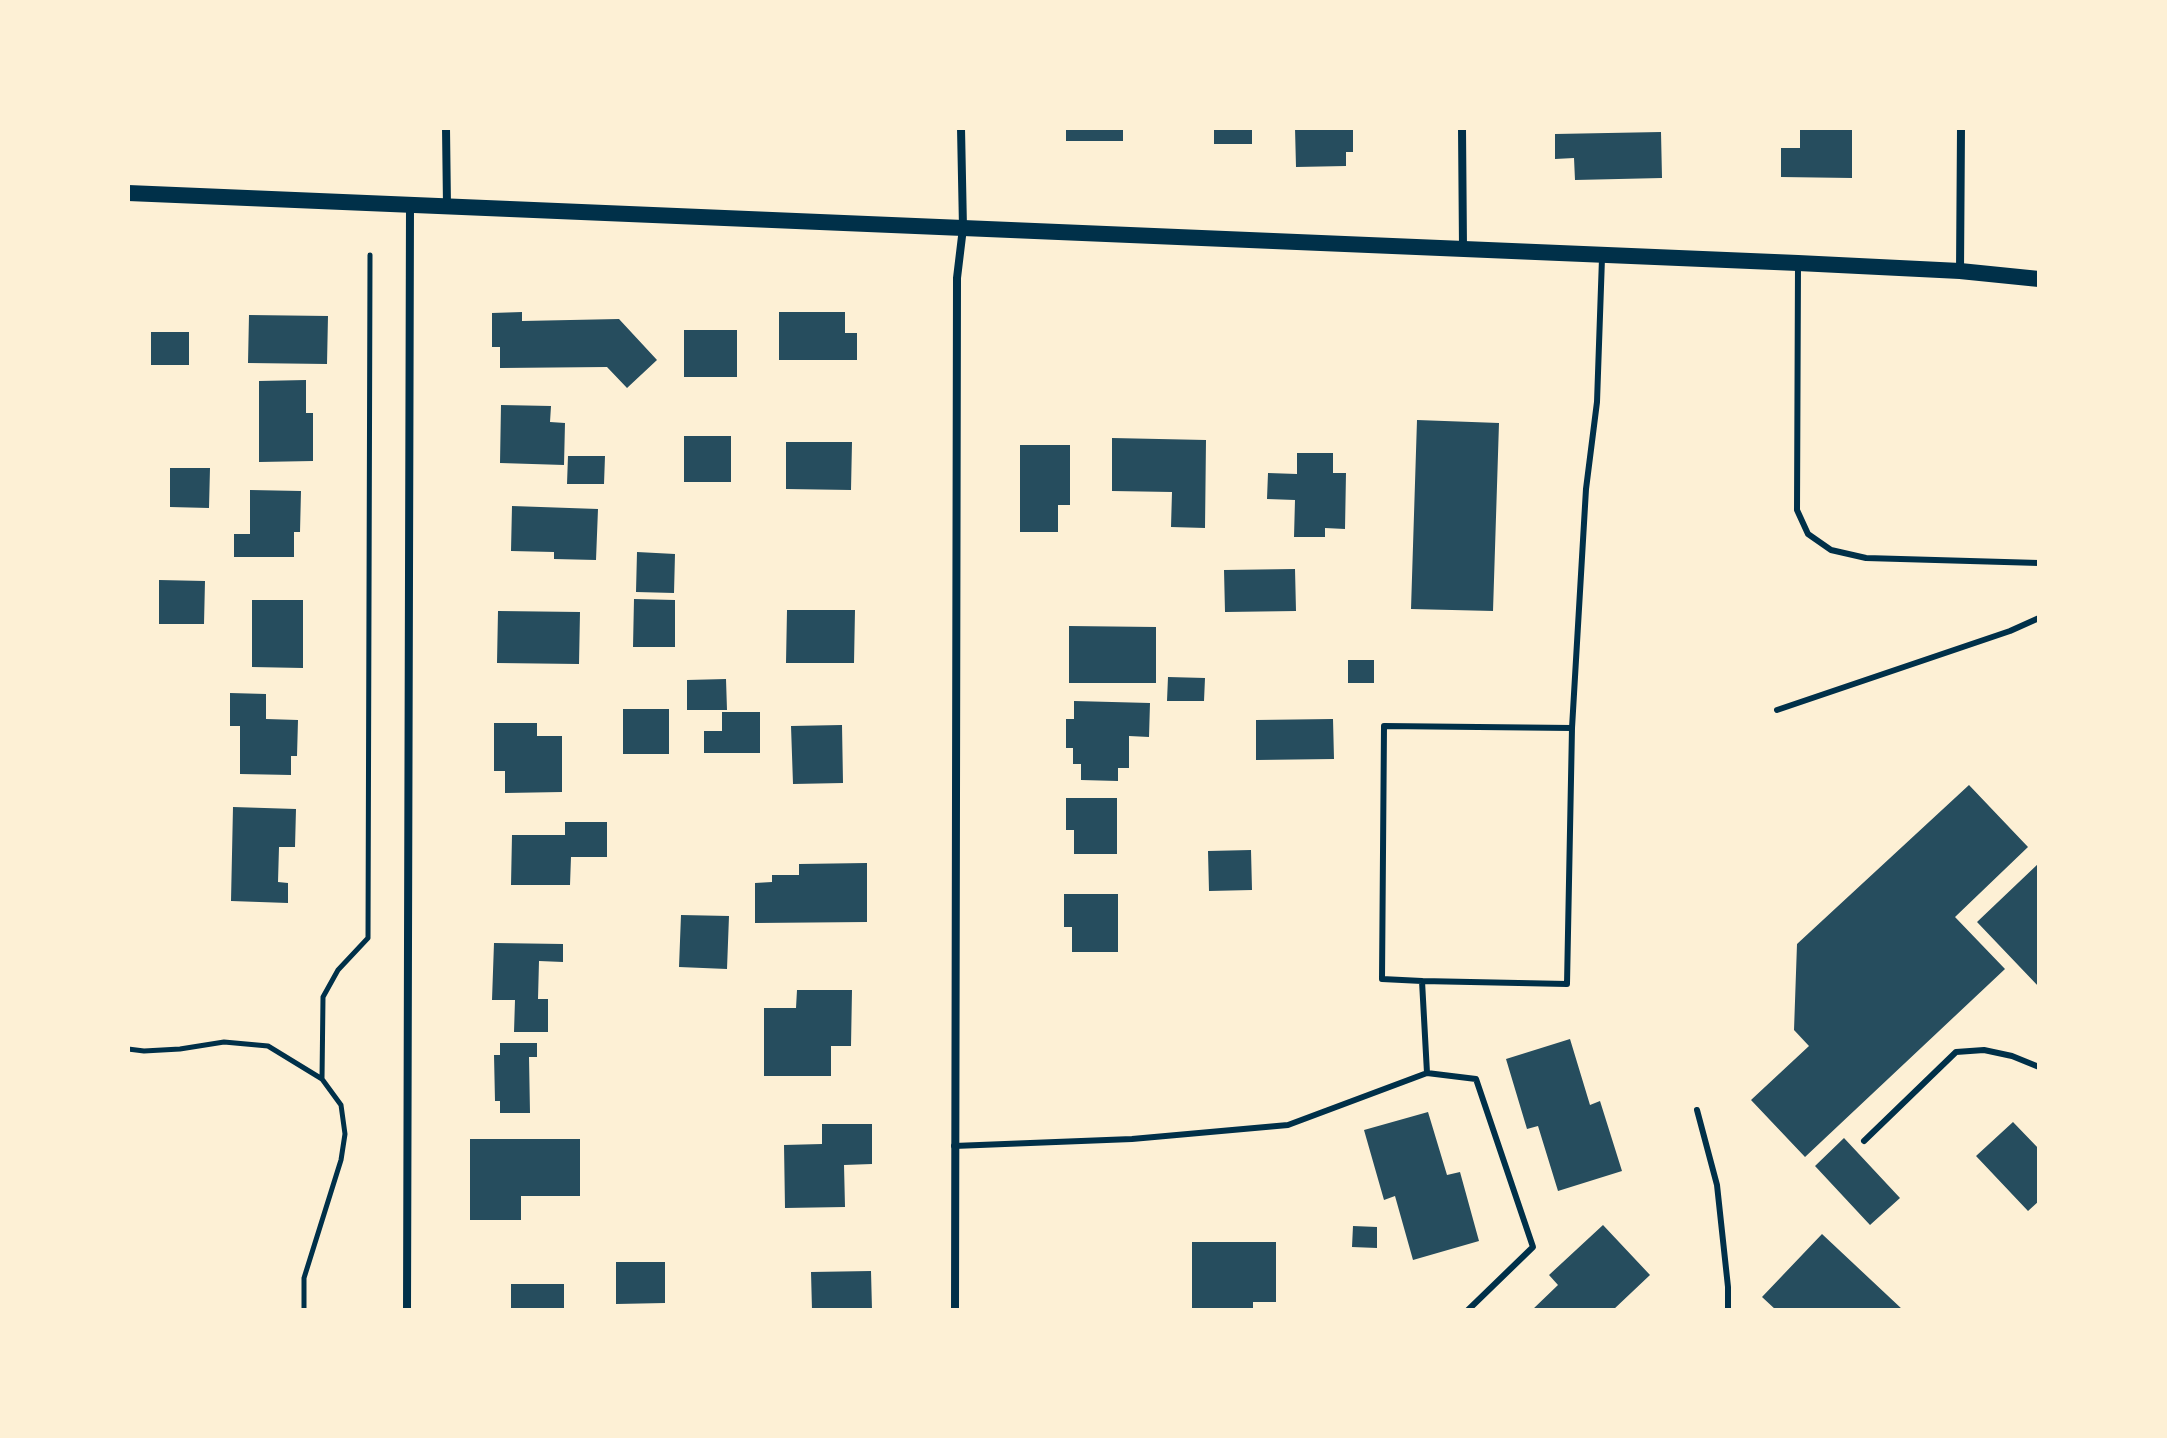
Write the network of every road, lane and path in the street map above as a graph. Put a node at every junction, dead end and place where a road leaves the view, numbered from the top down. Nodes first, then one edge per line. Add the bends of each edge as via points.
1 (446, 128) edge
2 (961, 128) edge
3 (1462, 128) edge
4 (1961, 128) edge
5 (128, 193) edge
6 (410, 206) junction
7 (447, 206) junction
8 (963, 228) junction
9 (1463, 248) junction
10 (370, 255) dead end
11 (1603, 255) junction
12 (1798, 263) junction
13 (1960, 271) junction
14 (2039, 279) edge
15 (2039, 563) edge
16 (2039, 618) edge
17 (1777, 710) dead end
18 (1572, 728) junction
19 (1422, 981) junction
20 (128, 1049) edge
21 (2039, 1067) edge
22 (1427, 1073) junction
23 (322, 1079) junction
24 (1697, 1110) dead end
25 (1864, 1141) dead end
26 (954, 1146) junction
27 (304, 1310) edge
28 (407, 1310) edge
29 (955, 1310) edge
30 (1468, 1310) edge
31 (1728, 1310) edge

1 - 7 street
2 - 8 street
3 - 9 street
4 - 13 street
5 - 6 main road
6 - 7 main road
6 - 28 street
7 - 8 main road
8 - 9 main road
8 - 26 street via 957,278
9 - 11 main road
10 - 23 path via 368,938 338,970 323,997
11 - 12 main road
11 - 18 lane
12 - 13 main road
12 - 15 lane via 1797,510 1808,534 1831,550 1866,558
13 - 14 main road
16 - 17 lane
18 - 19 lane via 1567,984
18 - 19 lane via 1384,726 1382,979
19 - 22 lane
20 - 23 path via 224,1042 268,1046
21 - 25 lane via 1984,1050 1956,1052
22 - 26 lane via 1288,1125 1132,1139
22 - 30 lane via 1476,1079 1533,1247
23 - 27 path via 341,1105 345,1134 304,1278
24 - 31 lane via 1717,1185
26 - 29 street

